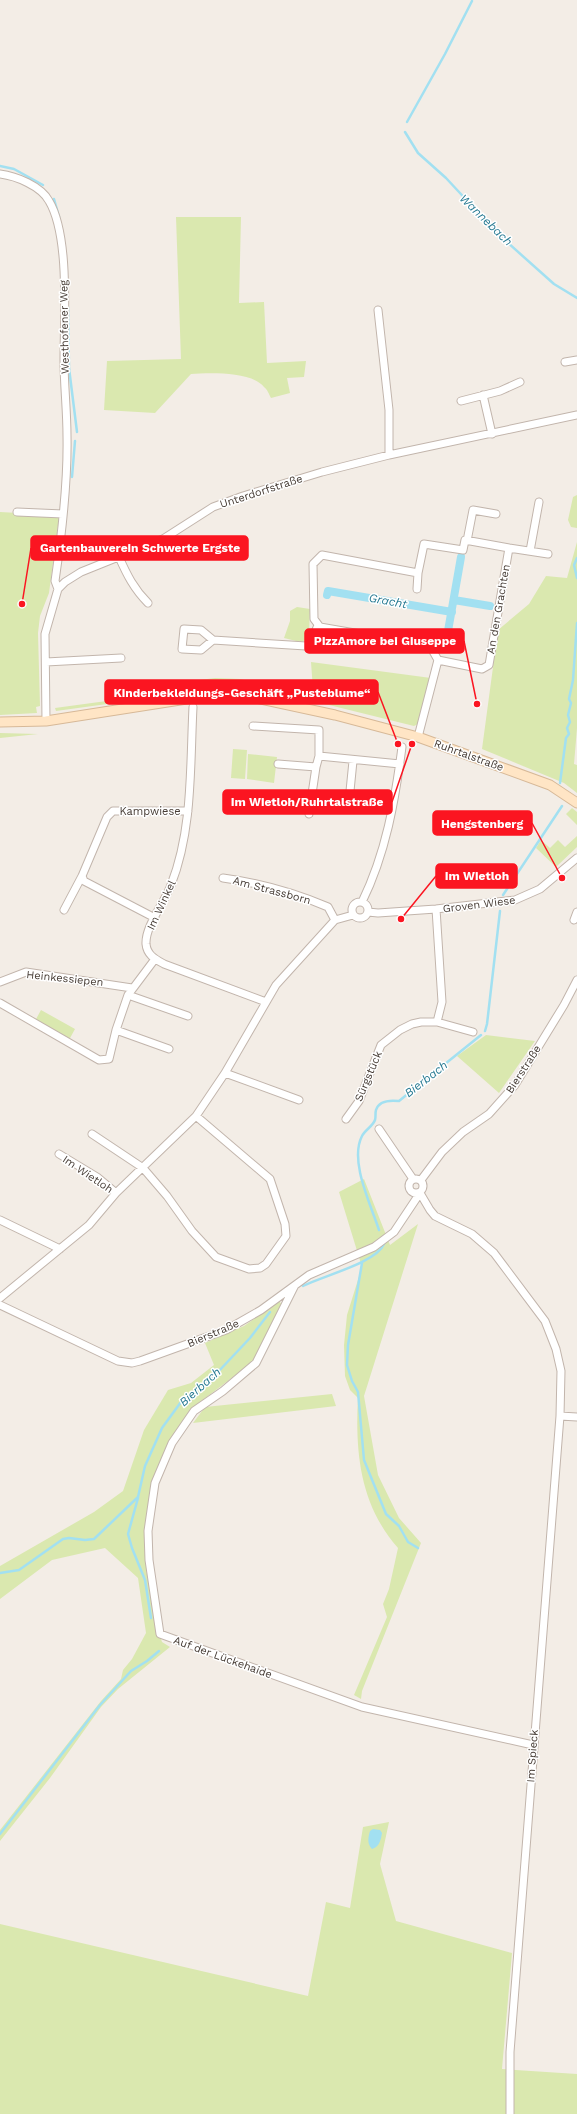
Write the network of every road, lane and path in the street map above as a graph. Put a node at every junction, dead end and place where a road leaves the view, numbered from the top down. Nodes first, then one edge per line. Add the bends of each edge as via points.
1 (0, 174) edge
2 (378, 310) dead end
3 (577, 360) edge
4 (565, 362) dead end
5 (520, 382) dead end
6 (483, 395) junction
7 (461, 400) dead end
8 (577, 415) edge
9 (492, 434) junction
10 (389, 455) junction
11 (539, 502) dead end
12 (17, 512) dead end
13 (63, 514) junction
14 (496, 514) dead end
15 (467, 541) junction
16 (509, 548) junction
17 (530, 552) junction
18 (548, 554) dead end
19 (119, 557) junction
20 (418, 573) junction
21 (58, 589) junction
22 (417, 589) dead end
23 (148, 603) dead end
24 (318, 625) junction
25 (213, 640) dead end
26 (120, 658) dead end
27 (438, 660) junction
28 (46, 662) junction
29 (193, 707) dead end
30 (46, 721) junction
31 (0, 722) edge
32 (254, 726) dead end
33 (418, 737) junction
34 (402, 747) dead end
35 (319, 756) junction
36 (353, 761) junction
37 (278, 764) dead end
38 (400, 764) junction
39 (316, 767) junction
40 (350, 792) dead end
41 (577, 802) edge
42 (312, 803) junction
43 (338, 805) dead end
44 (188, 811) junction
45 (309, 814) dead end
46 (577, 858) edge
47 (82, 876) junction
48 (223, 878) dead end
49 (362, 902) junction
50 (436, 909) junction
51 (64, 910) dead end
52 (368, 912) junction
53 (577, 912) edge
54 (353, 915) junction
55 (155, 918) junction
56 (335, 920) junction
57 (574, 920) dead end
58 (155, 959) junction
59 (577, 980) edge
60 (0, 982) edge
61 (130, 991) junction
62 (266, 1002) junction
63 (0, 1003) edge
64 (188, 1016) dead end
65 (437, 1022) junction
66 (116, 1030) junction
67 (473, 1032) dead end
68 (169, 1049) dead end
69 (225, 1073) junction
70 (299, 1100) dead end
71 (196, 1116) junction
72 (346, 1119) dead end
73 (379, 1129) dead end
74 (92, 1134) dead end
75 (59, 1154) dead end
76 (143, 1168) junction
77 (417, 1179) junction
78 (116, 1193) junction
79 (420, 1193) junction
80 (0, 1220) edge
81 (60, 1249) junction
82 (295, 1285) junction
83 (0, 1298) edge
84 (0, 1305) edge
85 (560, 1416) junction
86 (577, 1417) edge
87 (533, 1746) junction
88 (510, 2114) edge

1 - 13 street, Westhofener Weg via 24,181 41,191 50,202 57,218 64,290 67,434 67,475
2 - 10 street via 389,410
3 - 4 street
5 - 6 street
6 - 7 street
6 - 9 street
8 - 9 street, Unterdorfstraße via 509,428
9 - 10 street, Unterdorfstraße
10 - 19 street, Unterdorfstraße via 322,472 220,504 163,539
11 - 17 street
12 - 13 street
13 - 21 street, Westhofener Weg via 55,581
14 - 15 street via 473,510
15 - 16 street, An den Grachten
15 - 20 street via 465,540 463,550 424,544
16 - 17 street, An den Grachten
16 - 27 street, An den Grachten via 489,665 482,669
17 - 18 street, An den Grachten
19 - 21 street, Unterdorfstraße via 81,572
19 - 23 street via 129,580
20 - 22 street
20 - 24 street via 322,555 313,564 314,619
21 - 28 street via 45,634
24 - 25 street via 311,642 306,646
24 - 27 street via 430,646
26 - 28 street
27 - 33 street
28 - 30 street
29 - 44 street, Im Winkel
30 - 31 main road, Ruhrtalstraße
30 - 33 main road, Ruhrtalstraße via 225,695 250,697 335,715
32 - 35 street via 319,730
33 - 41 main road, Ruhrtalstraße via 550,785
34 - 38 street
35 - 36 street
35 - 39 street
36 - 38 street
36 - 40 street
37 - 39 street
38 - 49 street via 389,827 374,876
39 - 42 street
42 - 43 street
42 - 45 street
44 - 47 street, Kampwiese via 113,811 107,817
44 - 55 street, Im Winkel via 187,826 171,885
46 - 50 street, Groven Wiese via 540,889 525,897 504,903
47 - 51 street, Kampwiese
47 - 55 street via 84,881
48 - 56 street, Am Strassborn via 300,895 328,907
49 - 52 street via 367,906
49 - 54 street via 352,907
50 - 52 street, Groven Wiese
50 - 65 street via 442,1002
52 - 54 street, Groven Wiese via 363,918
53 - 57 street
54 - 56 street
55 - 58 street, Im Winkel via 146,944 148,952
56 - 62 street, Im Wietloh via 290,968
58 - 61 street
58 - 62 street
59 - 77 street, Bierstraße via 515,1085 489,1114 464,1132
60 - 61 street, Heinkessiepen via 26,972
61 - 64 street, Heinkessiepen
61 - 66 street
62 - 69 street, Im Wietloh
63 - 66 street via 99,1060 109,1059
65 - 67 street, Sürgstück
65 - 72 street, Sürgstück via 412,1024 381,1045 359,1101
66 - 68 street
69 - 70 street
69 - 71 street, Im Wietloh
71 - 76 street, Im Wietloh
71 - 76 street via 270,1179 285,1224 286,1236 266,1264 249,1270 216,1257 192,1231
73 - 77 street
74 - 76 street
75 - 78 street, Im Wietloh via 97,1177
76 - 78 street, Im Wietloh
77 - 79 street via 424,1186
77 - 79 street via 409,1184 409,1189 412,1193
78 - 81 street, Im Wietloh via 89,1225
79 - 82 street, Bierstraße via 394,1232 374,1247 309,1275
79 - 85 street, Im Spieck via 435,1216 472,1234 489,1248 506,1267 544,1321 552,1336 559,1360
80 - 81 street
81 - 83 street, Im Wietloh
82 - 84 street, Bierstraße via 261,1310 226,1330 132,1363 118,1361
82 - 87 street, Auf der Lückehaide via 256,1363 194,1411 172,1443 155,1483 148,1530 148,1553 160,1634 362,1706
85 - 86 street
85 - 87 street, Im Spieck
87 - 88 street, Im Spieck via 510,2052

